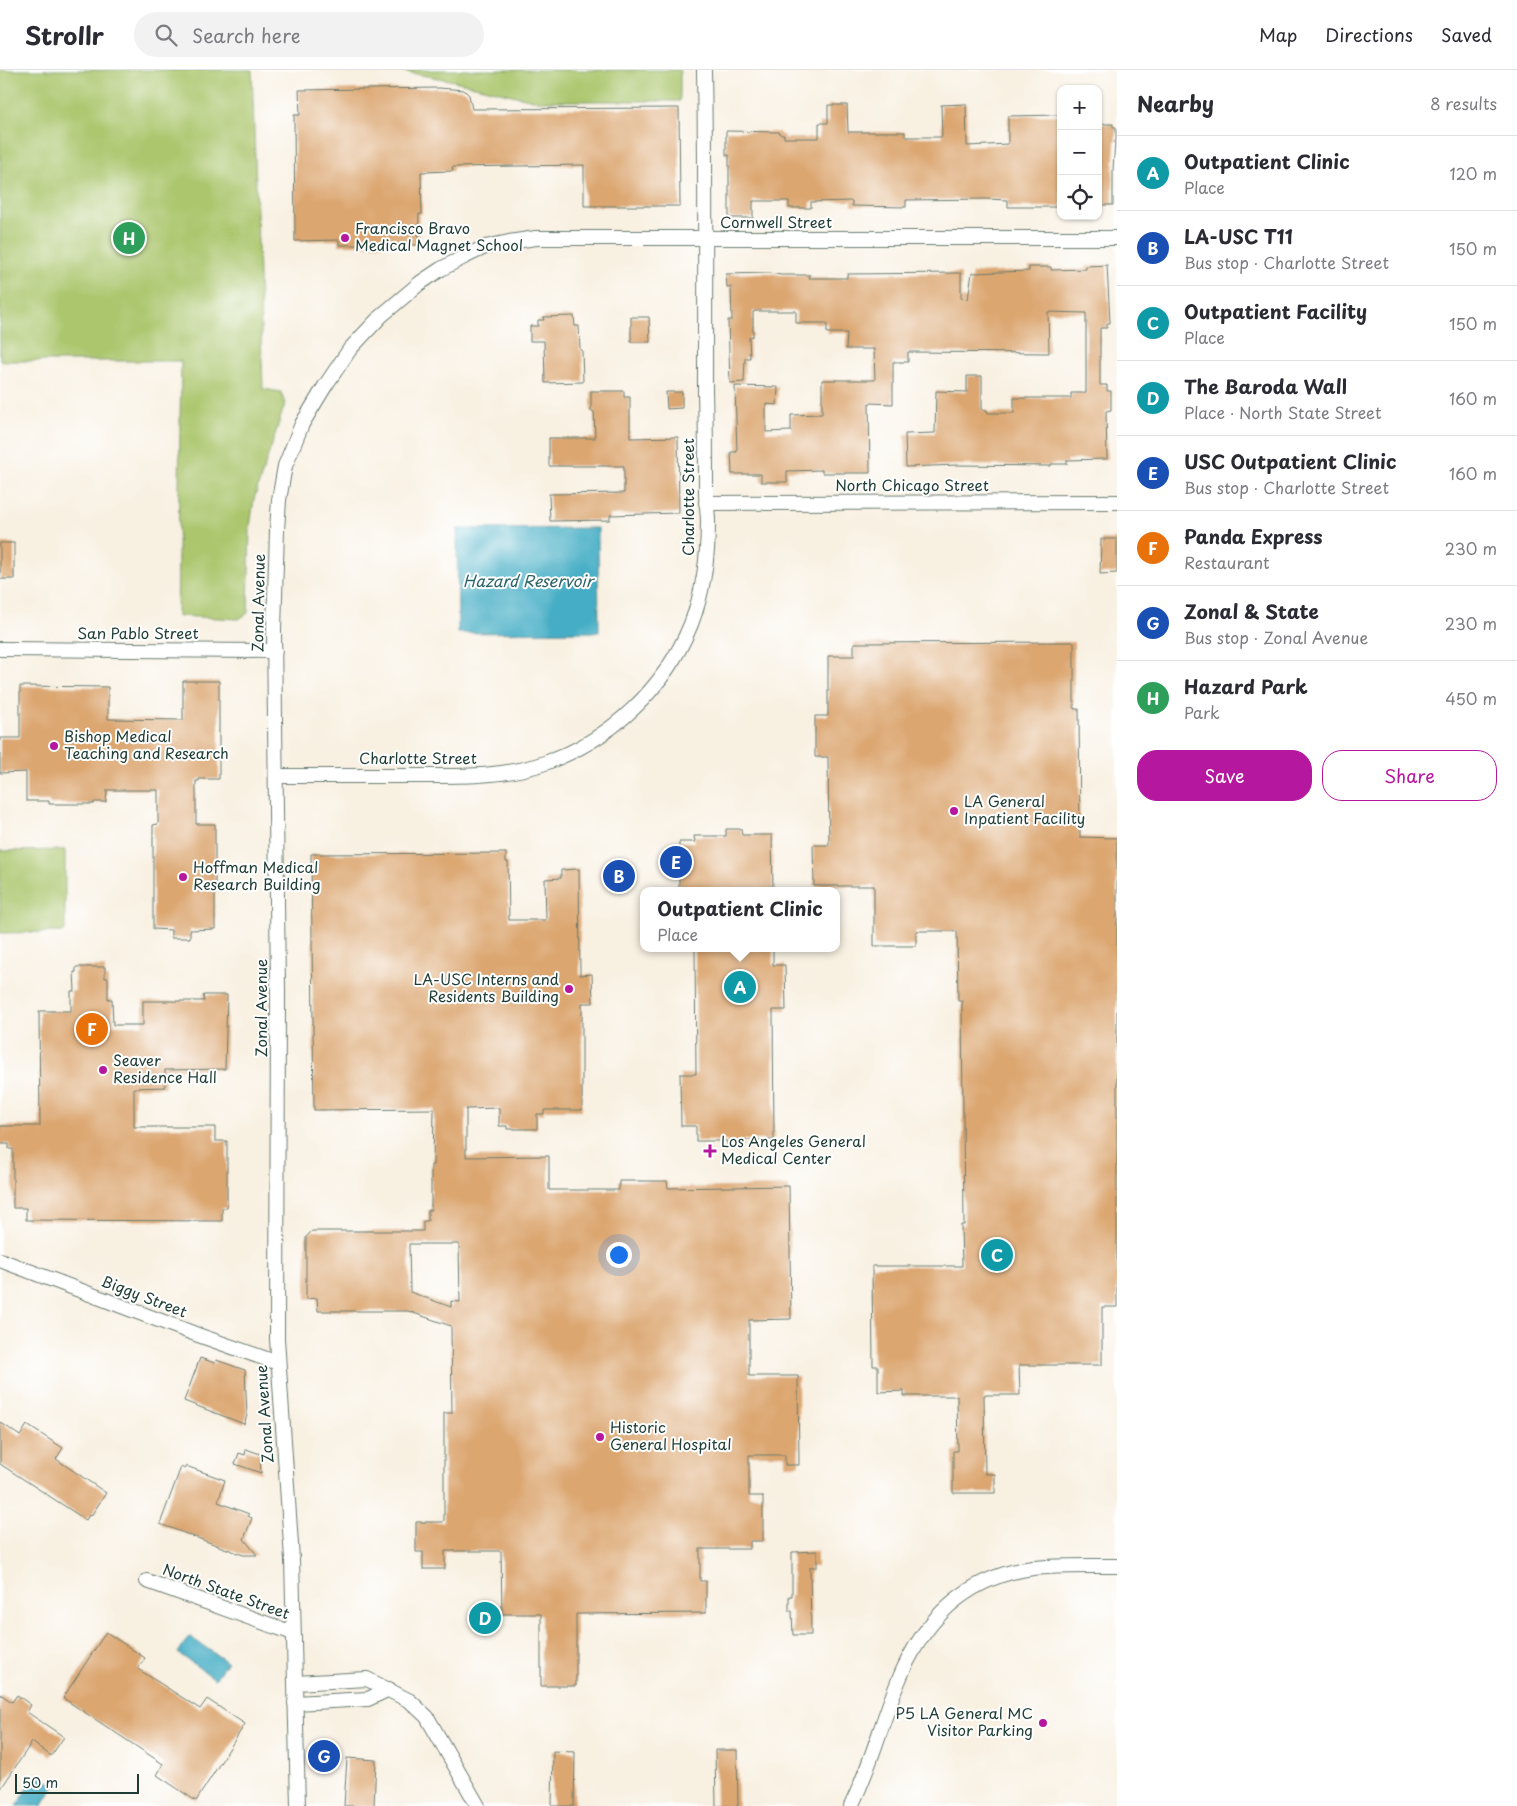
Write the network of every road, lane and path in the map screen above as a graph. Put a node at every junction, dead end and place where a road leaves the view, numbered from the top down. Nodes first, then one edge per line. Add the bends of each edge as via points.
1 (704, 70) edge
2 (1117, 238) edge
3 (705, 239) junction
4 (441, 269) joint
5 (1117, 502) edge
6 (706, 503) junction
7 (0, 649) edge
8 (275, 651) junction
9 (276, 776) junction
10 (0, 1260) edge
11 (278, 1363) junction
12 (1117, 1566) edge
13 (147, 1581) dead end
14 (294, 1633) junction
15 (294, 1683) junction
16 (389, 1690) junction
17 (295, 1703) junction
18 (298, 1806) edge
19 (478, 1806) edge
20 (851, 1806) edge

1 - 3 street, Charlotte Street
2 - 3 street, Cornwell Street
3 - 4 street, Cornwell Street via 536,238 485,248
3 - 6 street, Charlotte Street
4 - 8 street, Zonal Avenue via 381,316 350,349 296,436 285,466 276,530
5 - 6 street, North Chicago Street
6 - 9 street, Charlotte Street via 707,532 702,580 691,623 678,652 638,705 594,740 568,754 522,770 476,776
7 - 8 street, San Pablo Street
8 - 9 street, Zonal Avenue
9 - 11 street, Zonal Avenue
10 - 11 street, Biggy Street
11 - 14 street, Zonal Avenue
12 - 20 street via 1058,1566 1013,1572 980,1584 941,1611 923,1632 898,1680
13 - 14 street, North State Street
14 - 15 street, Zonal Avenue
15 - 16 street via 367,1679
15 - 17 street, Zonal Avenue
16 - 17 street via 368,1699
16 - 19 street via 410,1700 427,1717
17 - 18 street, Zonal Avenue

